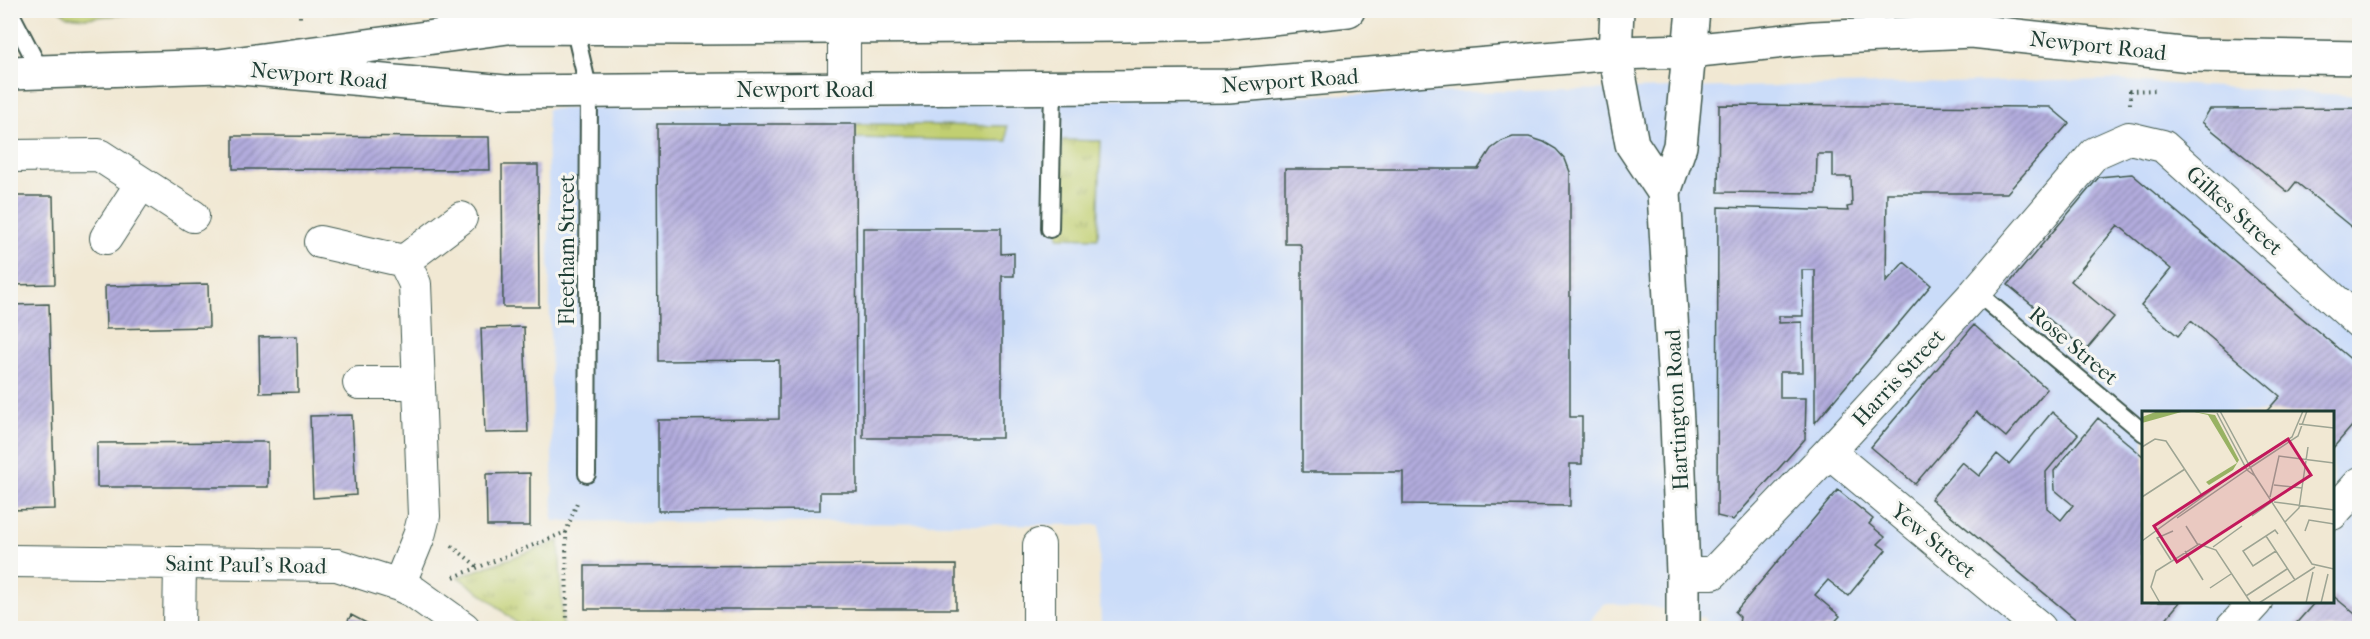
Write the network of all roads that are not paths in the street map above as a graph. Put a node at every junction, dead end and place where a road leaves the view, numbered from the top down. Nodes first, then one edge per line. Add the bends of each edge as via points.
1 (1348, 10) edge
2 (1617, 10) edge
3 (1693, 10) edge
4 (10, 12) edge
5 (844, 18) edge
6 (574, 27) junction
7 (1689, 51) junction
8 (1615, 53) junction
9 (2360, 58) edge
10 (219, 66) junction
11 (26, 73) edge
12 (1053, 87) junction
13 (844, 89) junction
14 (589, 92) junction
15 (2096, 153) joint
16 (10, 156) edge
17 (141, 184) junction
18 (1664, 192) junction
19 (193, 216) dead end
20 (461, 218) dead end
21 (1050, 229) dead end
22 (106, 238) dead end
23 (320, 242) dead end
24 (404, 261) junction
25 (1976, 292) junction
26 (2360, 323) edge
27 (359, 383) dead end
28 (418, 383) junction
29 (2142, 431) edge
30 (1828, 452) junction
31 (587, 474) road end
32 (2360, 483) edge
33 (2334, 512) edge
34 (1039, 545) dead end
35 (10, 561) edge
36 (180, 563) junction
37 (1683, 573) junction
38 (407, 589) junction
39 (2255, 603) edge
40 (179, 628) edge
41 (464, 628) edge
42 (1039, 628) edge
43 (1683, 628) edge
44 (2040, 628) edge
45 (2232, 628) edge

1 - 5 main road, Newport Road via 1223,23
2 - 8 main road
3 - 7 main road, Hartington Road
4 - 11 lane
5 - 6 main road, Newport Road
5 - 13 street
6 - 10 main road, Newport Road via 508,27
6 - 14 lane, Fleetham Street
7 - 8 main road, Newport Road
7 - 9 main road, Newport Road via 1814,38 1971,31 2191,55
7 - 18 main road, Hartington Road via 1680,146
8 - 12 main road, Newport Road via 1228,86
8 - 18 main road via 1632,144
10 - 11 main road, Newport Road
10 - 14 main road, Newport Road via 505,92
12 - 13 main road, Newport Road
12 - 21 lane
13 - 14 main road, Newport Road
14 - 31 lane, Fleetham Street
15 - 25 street, Harris Street
15 - 26 street, Gilkes Street via 2129,138 2163,146
16 - 17 street via 99,156
17 - 19 street
17 - 22 street
18 - 37 main road, Hartington Road
20 - 24 street
23 - 24 street
24 - 28 street via 415,284
25 - 29 lane, Rose Street
25 - 30 street, Harris Street
27 - 28 street
28 - 38 street via 424,516
30 - 37 street, Harris Street via 1713,573
30 - 44 street, Yew Street
32 - 33 street
34 - 42 street
35 - 36 street, Saint Paul's Road
36 - 38 street, Saint Paul's Road via 337,565
36 - 40 street
37 - 43 main road, Hartington Road
38 - 41 street, Saint Paul's Road
39 - 45 street

